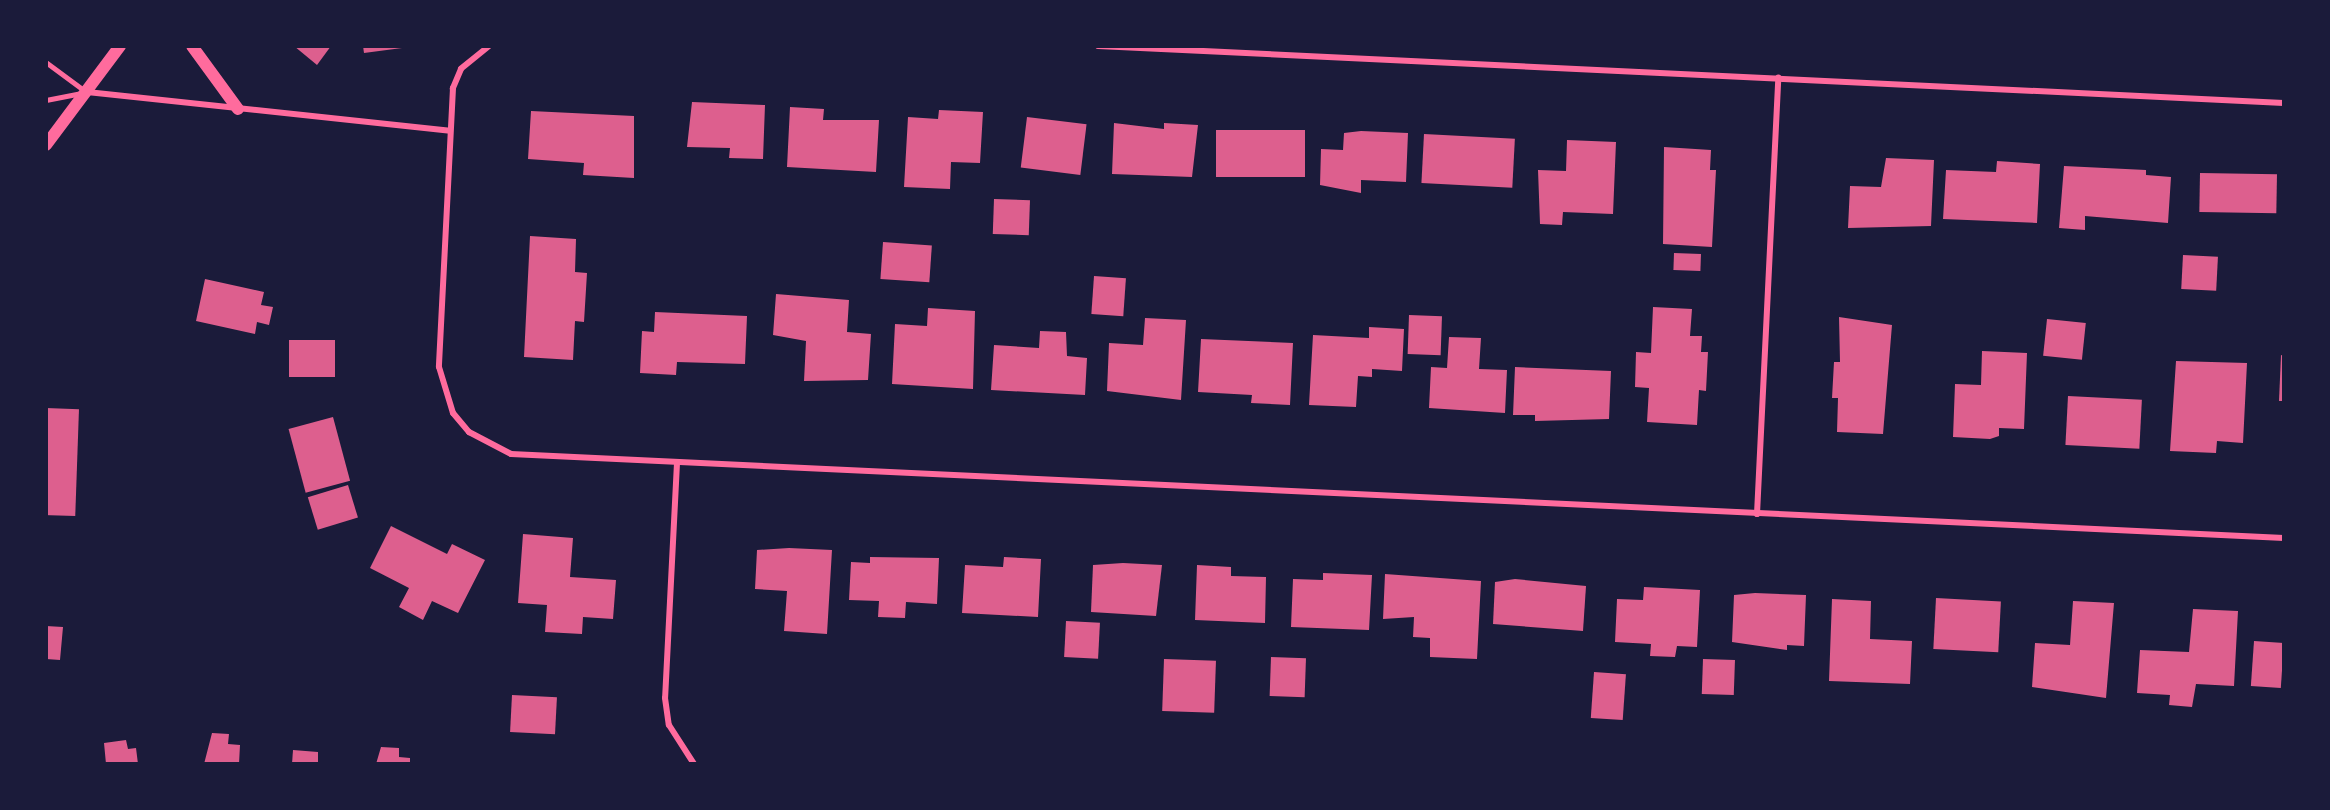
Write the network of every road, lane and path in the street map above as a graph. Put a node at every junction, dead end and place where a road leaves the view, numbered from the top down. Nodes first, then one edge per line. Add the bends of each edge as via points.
1 (120, 46) edge
2 (192, 46) edge
3 (489, 46) edge
4 (1098, 46) edge
5 (46, 62) edge
6 (1778, 78) junction
7 (87, 92) junction
8 (46, 100) edge
9 (2283, 103) edge
10 (238, 109) junction
11 (450, 132) junction
12 (46, 145) edge
13 (677, 463) junction
14 (1757, 514) junction
15 (2283, 538) edge
16 (694, 764) edge

1 - 7 main road
2 - 10 main road
3 - 11 street via 461,69 453,88
4 - 6 street
5 - 7 lane
6 - 9 street
6 - 14 street
7 - 8 lane
7 - 10 street
7 - 12 main road
10 - 11 street
11 - 13 street via 439,368 453,413 469,432 511,454
13 - 14 street
13 - 16 street via 665,698 669,725
14 - 15 street

